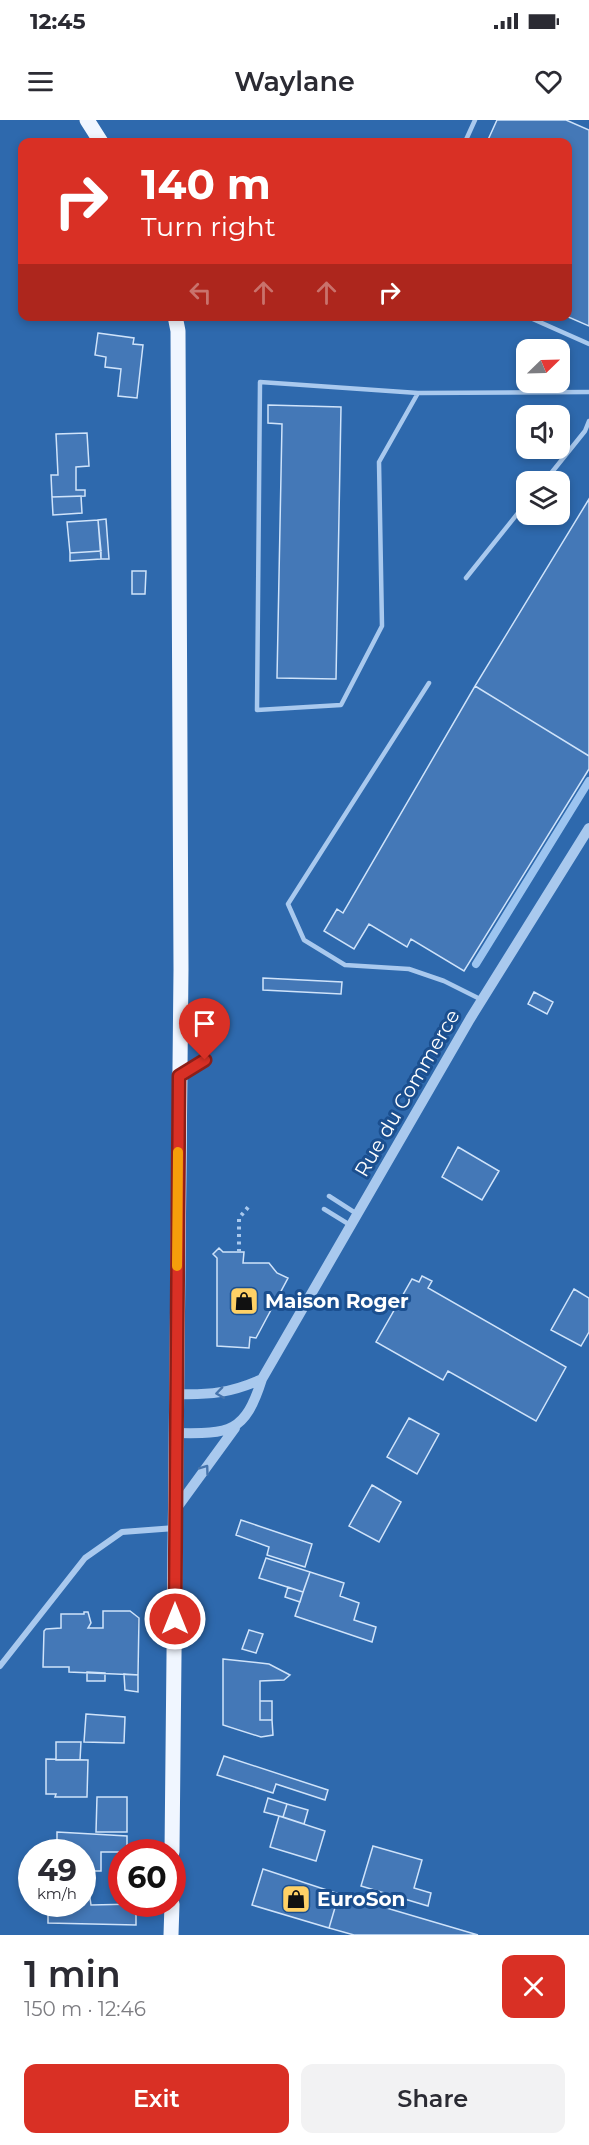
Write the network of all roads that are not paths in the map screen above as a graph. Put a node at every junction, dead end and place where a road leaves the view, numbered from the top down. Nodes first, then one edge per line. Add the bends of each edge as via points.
1 (87, 120) edge
2 (474, 120) edge
3 (98, 138) edge
4 (467, 138) edge
5 (176, 321) edge
6 (537, 321) edge
7 (589, 344) edge
8 (589, 392) edge
9 (418, 393) junction
10 (589, 421) edge
11 (552, 471) edge
12 (516, 515) edge
13 (466, 578) dead end
14 (429, 683) dead end
15 (589, 828) edge
16 (482, 1000) junction
17 (180, 1028) junction
18 (205, 1049) dead end
19 (205, 1060) dead end
20 (179, 1076) junction
21 (329, 1196) dead end
22 (324, 1209) dead end
23 (357, 1214) junction
24 (351, 1225) junction
25 (262, 1379) junction
26 (176, 1395) junction
27 (235, 1428) junction
28 (176, 1433) junction
29 (176, 1509) junction
30 (176, 1528) junction
31 (0, 1666) edge
32 (172, 1839) edge
33 (172, 1917) edge
34 (171, 1935) edge

1 - 3 main road
2 - 4 lane
5 - 17 main road
6 - 7 lane
8 - 9 lane
9 - 9 lane via 379,462 381,626 341,705 257,710 260,382
10 - 11 lane
12 - 13 lane
14 - 16 lane via 288,904 304,940 345,965 409,969
15 - 16 street, Rue du Commerce
16 - 23 street, Rue du Commerce
17 - 18 lane via 195,1045
17 - 20 main road
19 - 20 lane
20 - 26 main road
21 - 23 lane
22 - 24 lane
23 - 24 street, Rue du Commerce
24 - 25 street, Rue du Commerce
25 -> 26 street via 236,1391
25 - 27 street, Rue du Commerce via 252,1408
26 - 28 main road
27 - 28 street via 203,1434
29 -> 27 street, Rue du Commerce
28 - 29 main road
29 - 30 main road
30 - 31 street via 122,1532 85,1558
30 - 32 main road
33 - 34 main road

